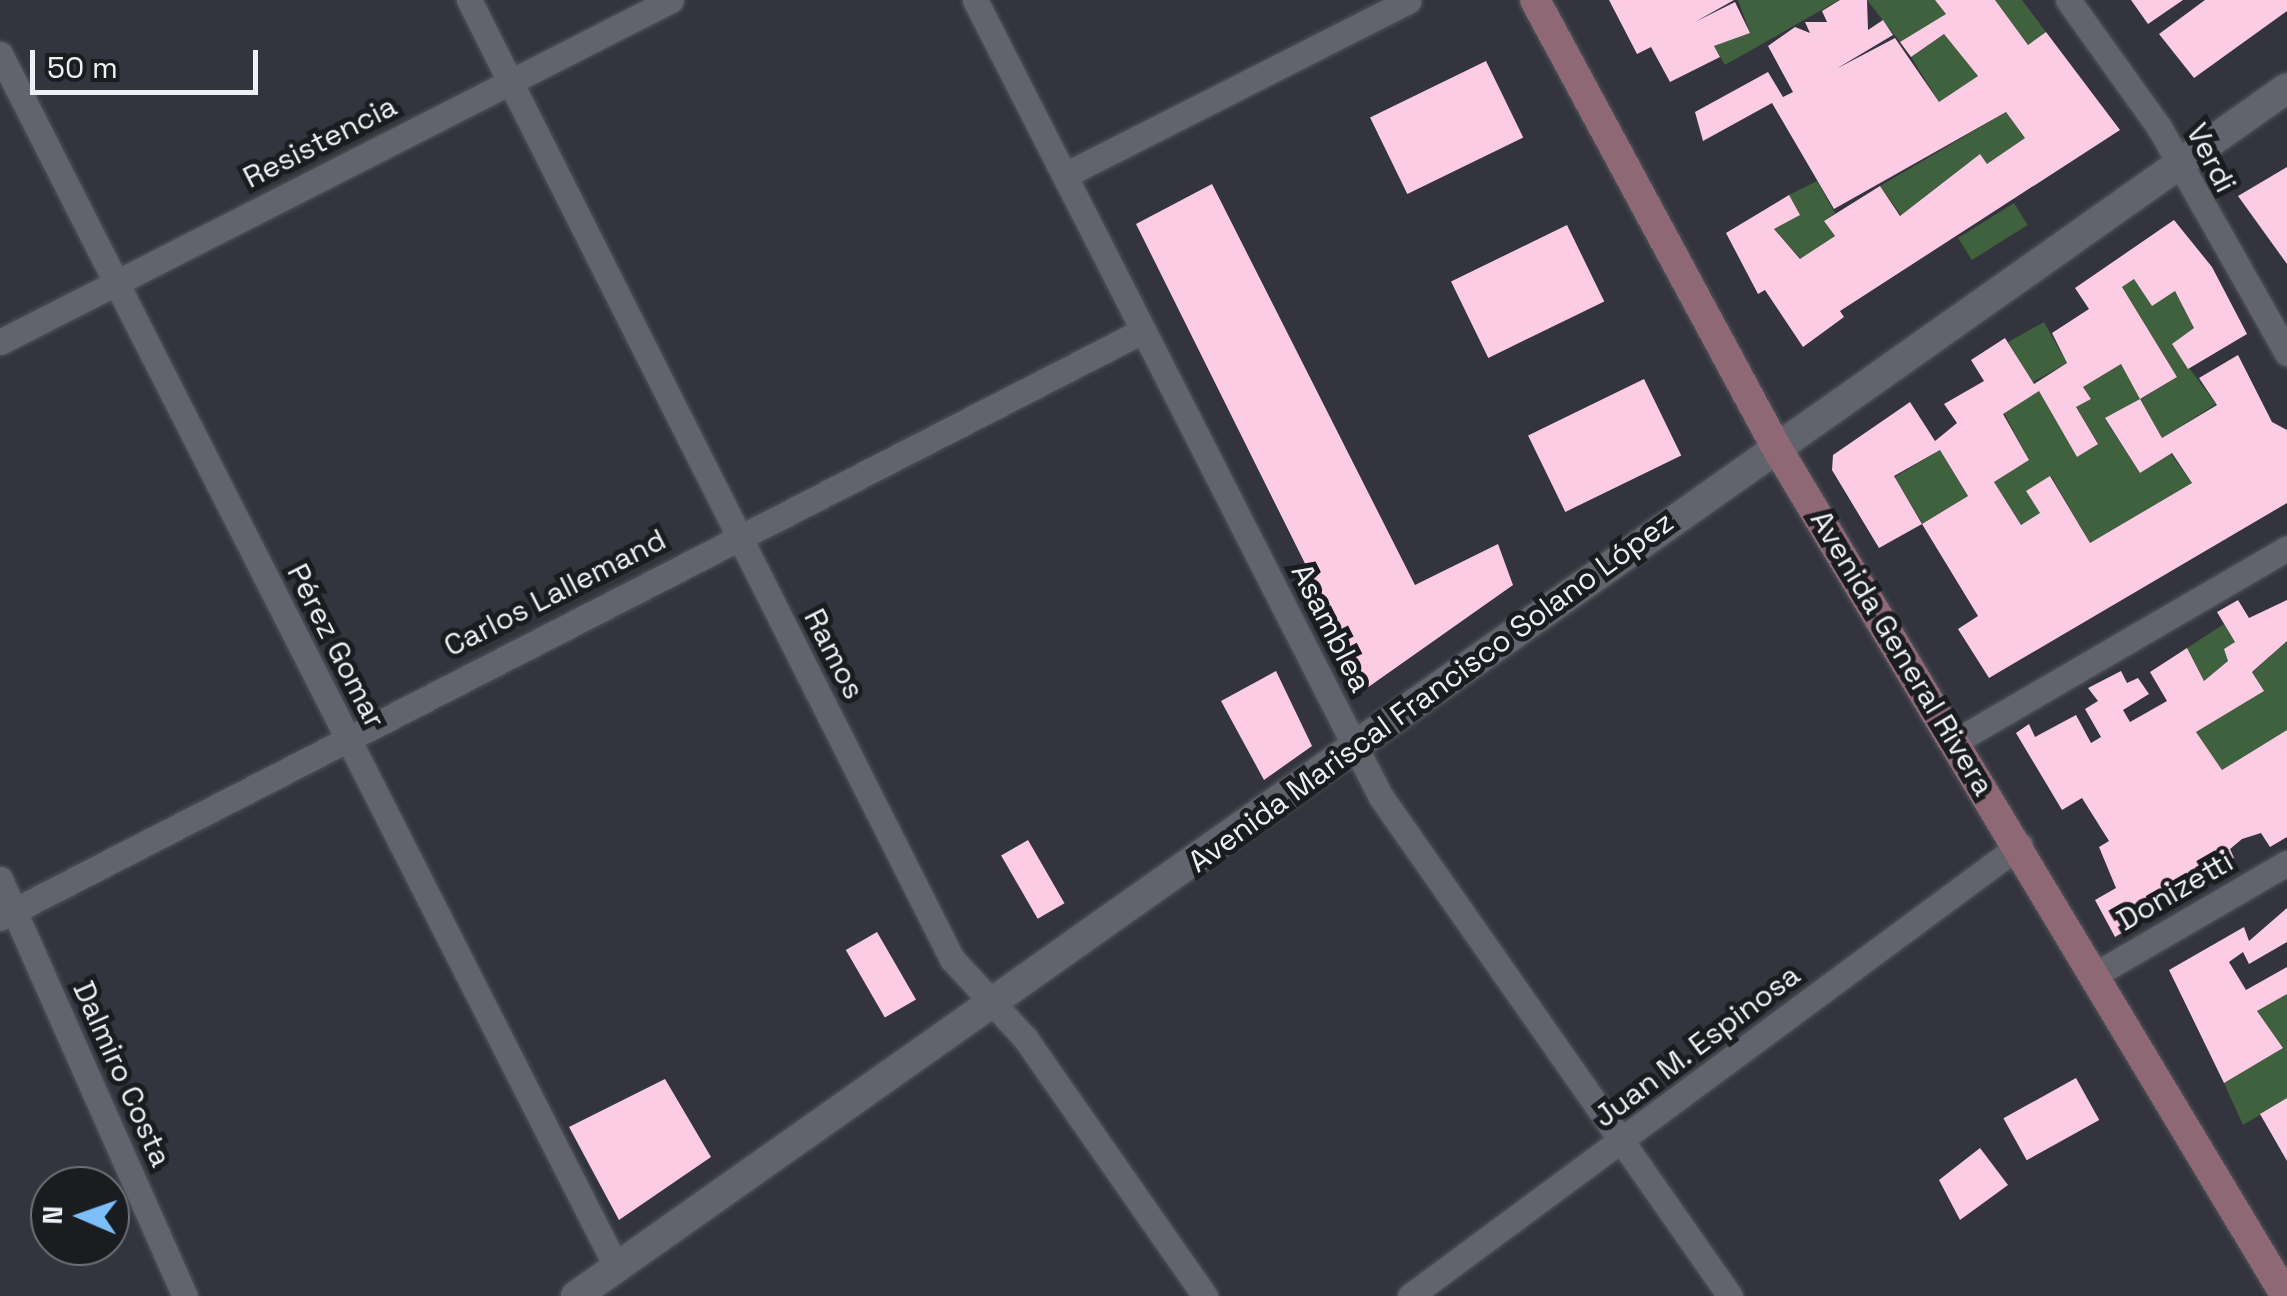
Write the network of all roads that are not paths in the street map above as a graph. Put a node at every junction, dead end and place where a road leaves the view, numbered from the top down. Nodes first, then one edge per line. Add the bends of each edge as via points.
1 (469, 0) edge
2 (670, 0) edge
3 (976, 0) edge
4 (1535, 0) edge
5 (2068, 0) edge
6 (1408, 1) edge
7 (0, 54) edge
8 (510, 82) junction
9 (2287, 88) edge
10 (2178, 164) junction
11 (1065, 176) junction
12 (115, 281) junction
13 (1142, 331) junction
14 (0, 342) edge
15 (2287, 353) edge
16 (1775, 445) junction
17 (738, 535) junction
18 (2287, 548) edge
19 (346, 738) junction
20 (1956, 742) junction
21 (1356, 748) junction
22 (2020, 845) junction
23 (2287, 863) edge
24 (0, 879) edge
25 (7, 915) edge
26 (2096, 974) junction
27 (990, 1007) junction
28 (1623, 1143) junction
29 (616, 1266) junction
30 (583, 1294) edge
31 (185, 1296) edge
32 (1204, 1296) edge
33 (1410, 1296) edge
34 (1730, 1296) edge
35 (2286, 1296) edge

1 - 8 street, Ramos
2 - 8 street, Resistencia
3 - 11 street, Asamblea
4 - 16 main road, Avenida General Rivera
5 - 10 street, Verdi
6 - 11 street
7 - 12 street, Pérez Gomar
8 - 12 street, Resistencia
8 - 17 street, Ramos
9 - 10 street, Avenida Mariscal Francisco Solano López
10 - 15 street, Verdi
10 - 16 street, Avenida Mariscal Francisco Solano López
11 - 13 street, Asamblea
12 - 14 street, Resistencia
12 - 19 street, Pérez Gomar
13 - 17 street, Carlos Lallemand
13 - 21 street, Asamblea
16 - 20 main road, Avenida General Rivera
16 - 21 street, Avenida Mariscal Francisco Solano López
17 - 19 street, Carlos Lallemand
17 - 27 street, Ramos via 952,959
18 - 20 street
19 - 25 street, Carlos Lallemand
19 - 29 street, Pérez Gomar
20 - 22 main road, Avenida General Rivera
21 - 27 street, Avenida Mariscal Francisco Solano López
21 - 28 street, Asamblea
22 - 26 main road, Avenida General Rivera
22 - 28 street, Juan M. Espinosa
23 - 26 street, Donizetti
24 - 25 street, Dalmiro Costa
25 - 31 street, Dalmiro Costa
26 - 35 main road, Avenida General Rivera
27 - 29 street, Avenida Mariscal Francisco Solano López
27 - 32 street, Ramos via 1025,1038
28 - 33 street, Juan M. Espinosa
28 - 34 street, Asamblea
29 - 30 street, Avenida Mariscal Francisco Solano López

